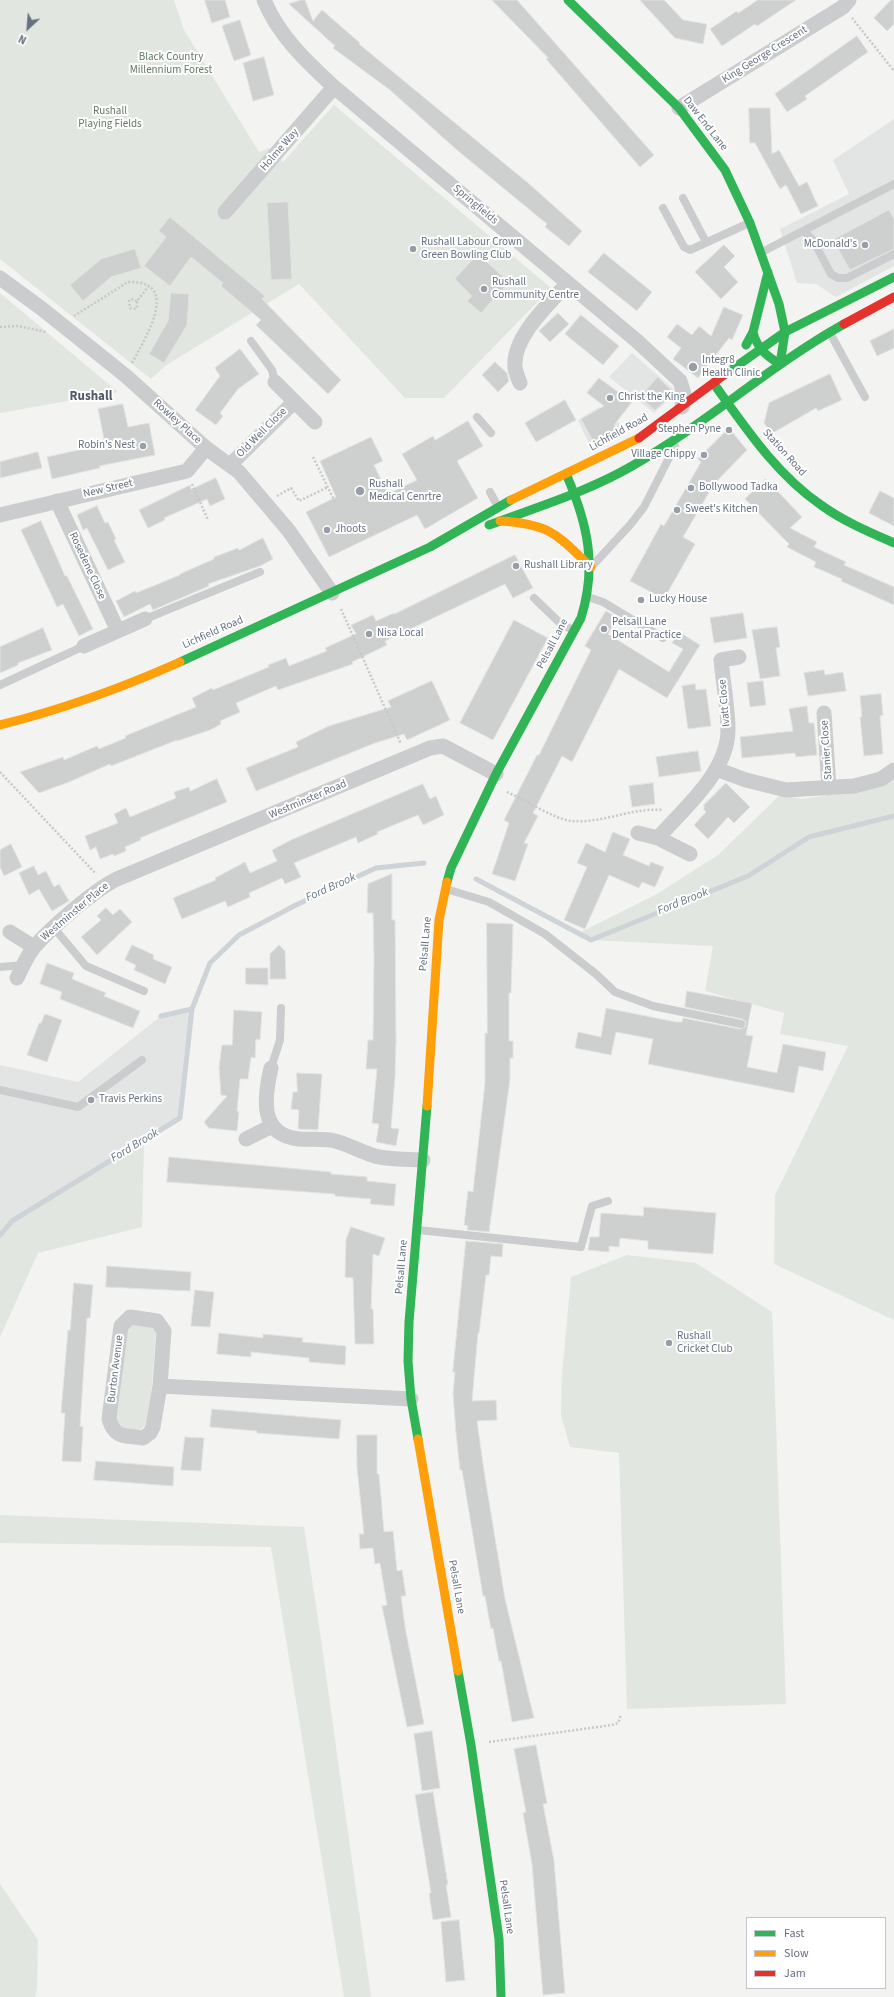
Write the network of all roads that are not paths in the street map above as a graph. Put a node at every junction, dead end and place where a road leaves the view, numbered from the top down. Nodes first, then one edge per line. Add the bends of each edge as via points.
1 (264, 0) edge
2 (568, 0) edge
3 (846, 4) edge
4 (334, 87) junction
5 (679, 108) junction
6 (894, 184) edge
7 (683, 198) dead end
8 (663, 208) dead end
9 (225, 212) dead end
10 (750, 223) junction
11 (804, 231) junction
12 (706, 242) junction
13 (761, 253) junction
14 (894, 254) edge
15 (768, 272) junction
16 (894, 277) edge
17 (0, 278) edge
18 (568, 284) junction
19 (894, 297) edge
20 (753, 332) junction
21 (785, 332) junction
22 (830, 332) junction
23 (251, 341) dead end
24 (759, 350) junction
25 (780, 364) junction
26 (729, 371) junction
27 (275, 382) joint
28 (520, 383) dead end
29 (714, 384) junction
30 (865, 397) dead end
31 (294, 402) junction
32 (728, 403) junction
33 (682, 407) junction
34 (477, 417) dead end
35 (315, 422) dead end
36 (491, 433) dead end
37 (681, 434) junction
38 (206, 448) junction
39 (235, 468) junction
40 (565, 474) junction
41 (490, 492) dead end
42 (575, 495) junction
43 (57, 502) junction
44 (498, 506) junction
45 (0, 515) edge
46 (500, 521) junction
47 (894, 543) edge
48 (430, 547) junction
49 (591, 567) junction
50 (260, 572) dead end
51 (332, 594) junction
52 (588, 597) junction
53 (534, 598) dead end
54 (145, 618) joint
55 (575, 630) junction
56 (118, 631) junction
57 (663, 638) dead end
58 (84, 646) joint
59 (739, 656) dead end
60 (0, 685) edge
61 (824, 713) dead end
62 (0, 725) edge
63 (716, 769) junction
64 (894, 770) edge
65 (496, 774) junction
66 (829, 788) junction
67 (638, 833) dead end
68 (658, 838) junction
69 (690, 854) dead end
70 (112, 882) joint
71 (446, 889) junction
72 (54, 928) junction
73 (10, 932) dead end
74 (34, 947) junction
75 (0, 967) edge
76 (20, 972) joint
77 (144, 991) dead end
78 (281, 1008) dead end
79 (741, 1024) dead end
80 (142, 1060) dead end
81 (271, 1068) joint
82 (0, 1090) edge
83 (272, 1126) junction
84 (246, 1139) dead end
85 (423, 1160) junction
86 (608, 1201) dead end
87 (417, 1230) junction
88 (160, 1386) junction
89 (412, 1399) junction
90 (501, 1997) edge

1 - 4 street, Springfields via 270,14 300,55
2 - 5 main road, Daw End Lane
3 - 5 street, King George Crescent
4 - 9 street, Holme Way
4 - 18 street, Springfields
5 - 10 main road, Daw End Lane via 725,170
6 - 11 lane
7 - 12 lane
8 - 12 lane via 684,247 690,250
10 - 12 lane
10 - 13 main road, Daw End Lane
11 - 13 lane
11 - 14 lane via 813,240 831,274 838,278 847,278
13 - 15 main road, Daw End Lane
15 - 20 main road
15 - 21 main road, Daw End Lane
16 - 21 main road, Lichfield Road
17 - 38 street, Rowley Place via 126,376
18 - 28 street via 540,313 524,336 516,354 515,368
18 - 33 street, Springfields via 680,381 684,394
19 - 22 main road, Lichfield Road
20 - 24 main road
20 - 26 main road
21 - 24 main road, Lichfield Road
21 - 25 main road, Daw End Lane
22 - 25 main road, Lichfield Road
22 - 30 lane
23 - 27 lane via 272,370
24 - 25 main road via 767,358
24 - 26 main road, Lichfield Road
25 - 32 main road, Lichfield Road
26 - 29 main road, Lichfield Road
27 - 31 street, Old Well Close
29 - 32 main road, Station Road
29 - 33 main road, Lichfield Road
31 - 35 street, Old Well Close
31 - 39 street, Old Well Close
32 - 37 main road, Lichfield Road
32 - 47 main road, Station Road via 782,472 811,498
33 - 40 main road, Lichfield Road via 640,438
34 - 36 lane
37 - 42 main road, Lichfield Road via 646,457
37 - 49 lane via 644,507
38 - 39 street, Rowley Place
38 - 43 street, New Street via 187,471
39 - 51 street via 266,502
40 - 42 main road, Pelsall Lane
40 - 44 main road, Lichfield Road
41 - 44 lane
42 - 46 main road, Lichfield Road
42 - 49 main road, Pelsall Lane via 584,524
43 - 45 street, New Street
43 - 56 street, Rosedene Close
44 - 48 main road, Lichfield Road
46 - 48 main road, Lichfield Road
46 - 49 main road via 531,524 549,530
48 - 51 main road, Lichfield Road
49 - 52 main road, Pelsall Lane
50 - 54 lane
51 - 62 main road, Lichfield Road via 159,671 36,716
52 - 55 main road, Pelsall Lane
52 - 57 lane via 604,602
53 - 55 lane via 562,625
54 - 56 street
55 - 65 main road, Pelsall Lane
56 - 58 street
58 - 60 lane
59 - 63 street, Ivatt Close via 721,660 728,731 724,754
61 - 66 street, Stanier Close
63 - 66 street, Stanier Close via 786,790
63 - 68 street, Ivatt Close via 699,793
64 - 66 street, Stanier Close via 881,779 854,786
65 - 70 street, Westminster Road via 443,746 430,748
65 - 71 main road, Pelsall Lane via 451,868
67 - 68 street
68 - 69 street
70 - 72 street, Westminster Place
71 - 79 lane via 489,902 545,934 615,992 653,1006
71 - 85 main road, Pelsall Lane via 439,920
72 - 74 street, Westminster Place
72 - 77 lane via 86,966
73 - 74 street, Westminster Place
74 - 76 street, Westminster Place
75 - 76 lane
78 - 81 lane via 280,1040
80 - 82 lane via 78,1107
81 - 83 street via 266,1086 266,1101
83 - 84 street
83 - 85 street via 283,1136 330,1140 351,1145 375,1156
85 - 87 main road, Pelsall Lane
86 - 87 lane via 592,1206 581,1247
87 - 89 main road, Pelsall Lane via 408,1361
88 - 88 street, Burton Avenue via 150,1433 143,1438 117,1434 109,1419 121,1326 130,1317 157,1321 162,1326 164,1331
88 - 89 street
89 - 90 main road, Pelsall Lane via 471,1745 499,1939

